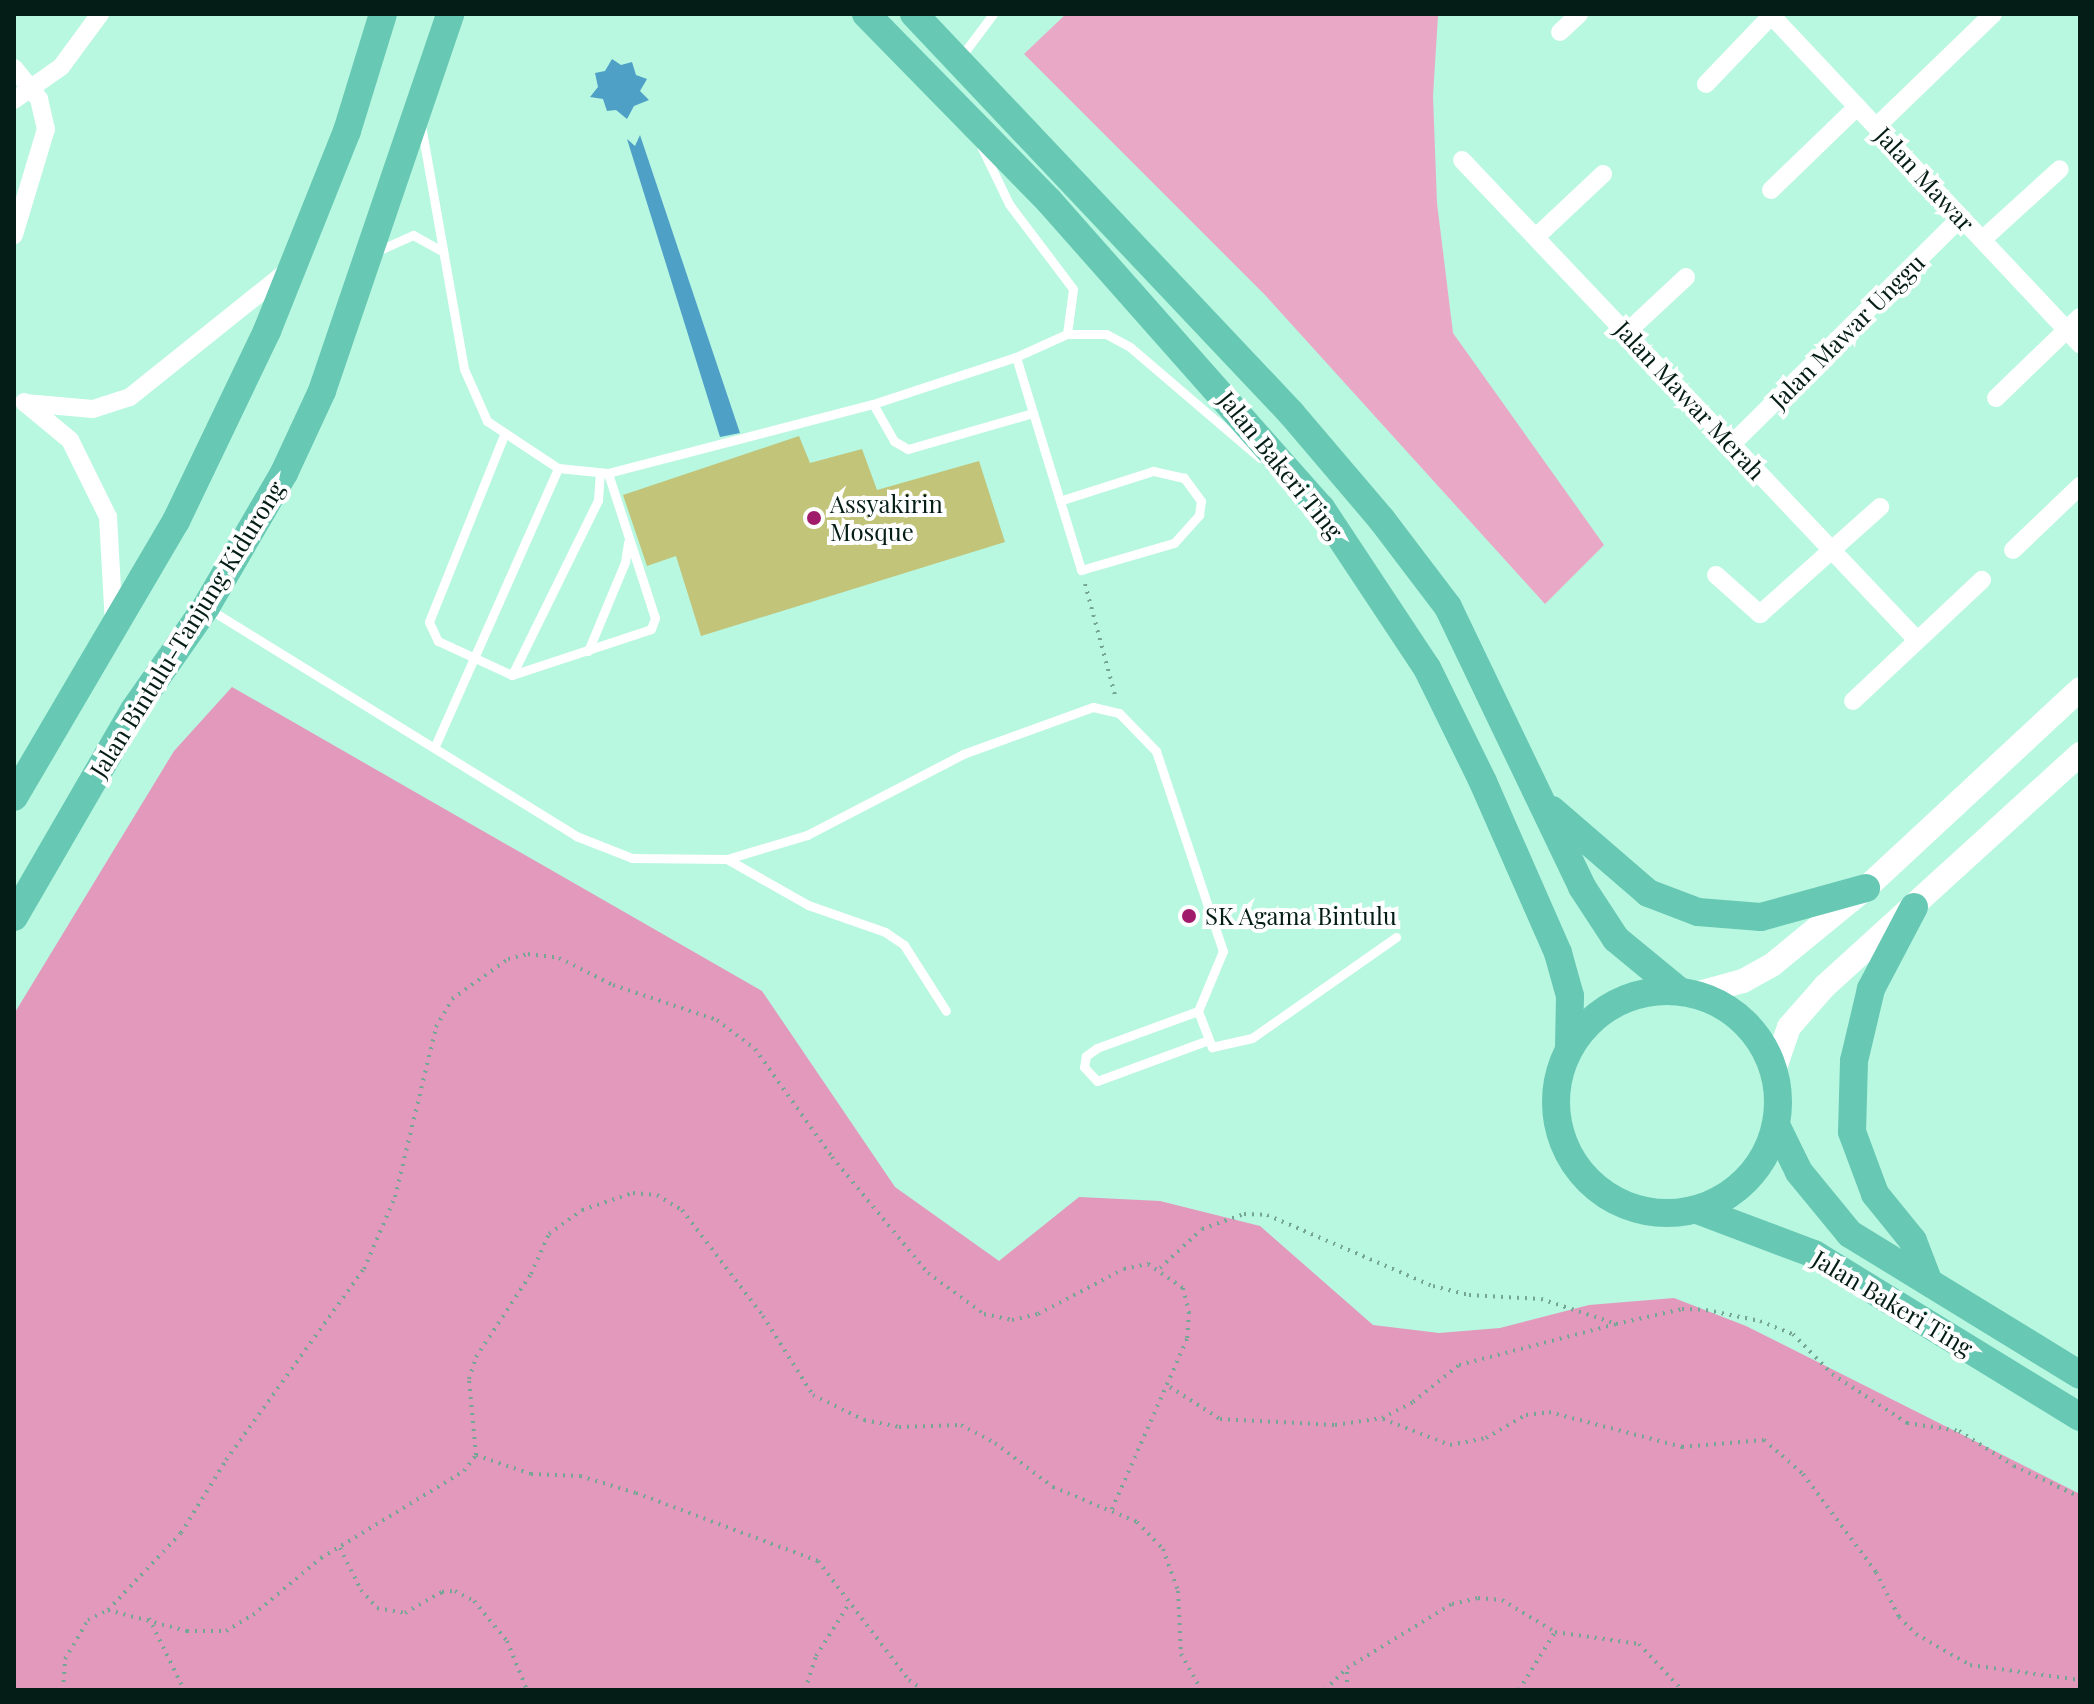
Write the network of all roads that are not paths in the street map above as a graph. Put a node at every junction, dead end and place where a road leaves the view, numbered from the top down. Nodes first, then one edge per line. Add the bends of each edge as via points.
1 (100, 14) edge
2 (383, 14) edge
3 (450, 14) edge
4 (866, 14) edge
5 (914, 14) edge
6 (993, 14) edge
7 (1579, 14) edge
8 (1771, 14) edge
9 (1993, 14) edge
10 (1560, 32) dead end
11 (960, 58) junction
12 (14, 68) edge
13 (1706, 84) dead end
14 (32, 89) junction
15 (14, 100) edge
16 (417, 106) junction
17 (1857, 107) junction
18 (966, 113) junction
19 (1876, 127) junction
20 (1462, 160) dead end
21 (2060, 169) dead end
22 (1603, 174) dead end
23 (1771, 190) dead end
24 (1961, 217) junction
25 (14, 235) edge
26 (1536, 237) junction
27 (1982, 240) junction
28 (440, 250) junction
29 (365, 256) junction
30 (293, 266) junction
31 (1686, 277) dead end
32 (2073, 323) edge
33 (1626, 333) junction
34 (1067, 334) junction
35 (2080, 344) edge
36 (1016, 357) junction
37 (1996, 398) dead end
38 (19, 400) edge
39 (873, 404) junction
40 (1033, 413) junction
41 (504, 435) junction
42 (1732, 444) junction
43 (558, 468) junction
44 (604, 473) junction
45 (2080, 486) edge
46 (1062, 500) junction
47 (1880, 507) dead end
48 (1321, 508) junction
49 (629, 538) junction
50 (2013, 550) dead end
51 (1833, 551) junction
52 (1716, 575) dead end
53 (1982, 580) dead end
54 (206, 607) junction
55 (114, 626) junction
56 (1917, 640) junction
57 (588, 651) junction
58 (472, 657) junction
59 (512, 675) junction
60 (2080, 689) edge
61 (1853, 701) dead end
62 (435, 746) junction
63 (2080, 754) edge
64 (14, 797) edge
65 (1543, 801) junction
66 (727, 859) junction
67 (1866, 888) junction
68 (1914, 907) junction
69 (14, 917) edge
70 (1396, 937) dead end
71 (1687, 993) junction
72 (946, 1011) dead end
73 (1198, 1011) junction
74 (1206, 1041) junction
75 (1569, 1048) junction
76 (1774, 1071) junction
77 (1776, 1125) junction
78 (1697, 1210) junction
79 (1927, 1277) junction
80 (2080, 1375) edge
81 (2080, 1417) edge

1 - 14 street via 61,67
2 - 30 main road via 347,131
3 - 16 main road, Jalan Bintulu-Tanjung Kidurong
4 - 18 main road, Jalan Bakeri Ting
5 - 11 main road, Jalan Bakeri Ting
6 - 11 lane
7 - 10 street
8 - 13 street
8 - 17 street, Jalan Mawar
9 - 19 street
11 - 65 main road, Jalan Bakeri Ting via 1291,413 1382,520 1448,607
12 - 14 street
14 - 15 street
14 - 25 street via 45,112 46,129
16 - 28 lane
16 - 29 main road, Jalan Bintulu-Tanjung Kidurong
17 - 19 street, Jalan Mawar
17 - 23 street
18 - 34 lane via 1009,204 1073,289
18 - 48 main road, Jalan Bakeri Ting
19 - 24 street, Jalan Mawar
20 - 26 street, Jalan Mawar Merah
21 - 27 street
22 - 26 street
24 - 27 street, Jalan Mawar
24 - 42 street, Jalan Mawar Unggu
26 - 33 street, Jalan Mawar Merah
27 - 32 street, Jalan Mawar
28 - 29 lane via 413,235
28 - 41 lane via 464,369 487,421
29 - 54 main road, Jalan Bintulu-Tanjung Kidurong via 315,405 284,473
30 - 38 street via 130,397 93,409
30 - 55 main road via 176,521
31 - 33 street
32 - 35 street, Jalan Mawar
32 - 37 street
33 - 42 street, Jalan Mawar Merah
34 - 36 lane
34 - 48 lane via 1106,334 1130,347
36 - 39 lane
36 - 40 lane
38 - 55 street via 70,440 108,517
39 - 40 lane via 894,441 908,449
39 - 44 lane
40 - 46 lane
41 - 43 lane
41 - 58 lane via 429,622 438,641
42 - 51 street, Jalan Mawar Merah
43 - 44 lane
43 - 58 lane
44 - 49 lane
44 - 59 lane via 598,500
45 - 50 street
46 - 46 lane via 1161,471 1184,478 1201,501 1199,515 1174,543 1081,570
47 - 51 street
48 - 75 main road, Jalan Bakeri Ting via 1427,668 1483,782 1558,953 1570,996
49 - 57 lane via 625,562
49 - 57 lane via 655,618 641,635
51 - 52 street via 1760,614
51 - 56 street, Jalan Mawar Merah
53 - 56 street
54 - 62 lane
54 - 69 main road, Jalan Bintulu-Tanjung Kidurong via 134,710
55 - 64 main road
56 - 61 street
57 - 59 lane
58 - 59 lane
58 - 62 lane
60 - 67 main road
62 - 66 lane via 576,836 632,858
63 - 68 main road
65 - 67 main road via 1648,893 1698,912 1761,917
65 - 71 main road, Jalan Bakeri Ting via 1582,887 1616,939
66 - 72 lane via 808,905 885,932 904,945
66 - 73 lane via 807,835 963,754 1093,707 1119,713 1156,751 1223,951
67 - 71 main road via 1772,965 1743,981
68 - 76 main road via 1789,1027
68 - 79 main road via 1871,989 1854,1061 1852,1132 1875,1194 1913,1241
70 - 74 lane via 1252,1038 1229,1047
71 - 75 main road via 1646,992 1615,1003 1588,1022
71 - 76 main road via 1744,1022
73 - 74 lane
73 - 74 lane via 1097,1048 1086,1056 1084,1067 1097,1081
75 - 78 main road via 1557,1084 1557,1121 1569,1156 1592,1185 1624,1205 1648,1211
76 - 77 main road
77 - 78 main road via 1766,1154 1749,1179 1725,1198
77 - 79 main road, Jalan Bakeri Ting via 1799,1172 1828,1212 1850,1234
78 - 81 main road, Jalan Bakeri Ting via 1814,1254
79 - 80 main road, Jalan Bakeri Ting

